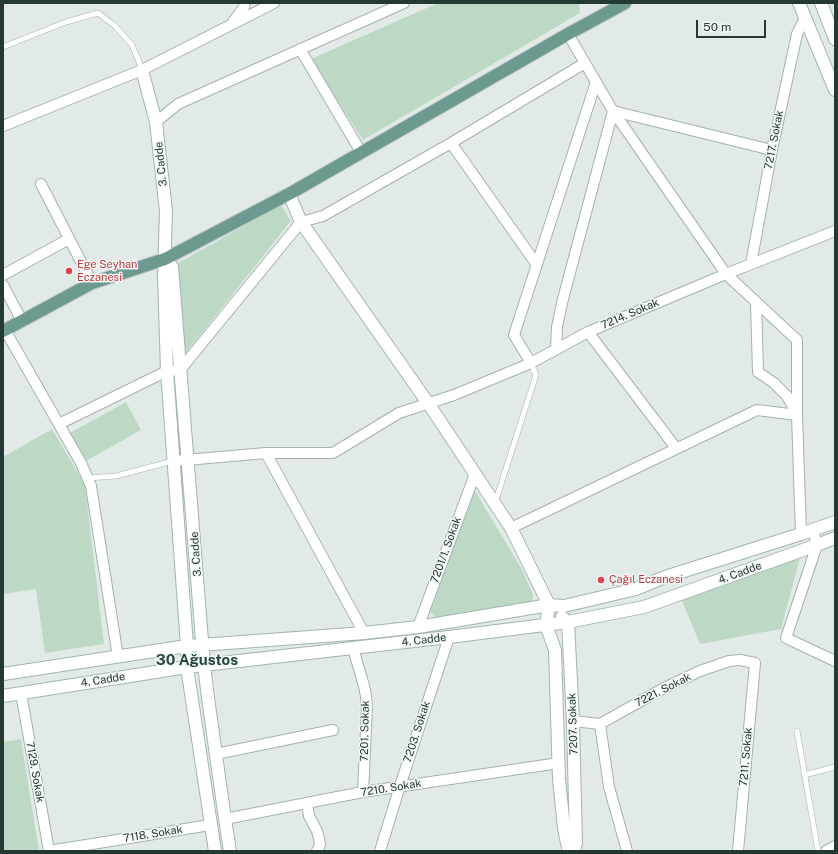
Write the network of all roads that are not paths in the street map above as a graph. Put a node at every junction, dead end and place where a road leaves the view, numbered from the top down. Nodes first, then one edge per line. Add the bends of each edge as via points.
1 (245, 3) edge
2 (274, 3) edge
3 (404, 3) edge
4 (799, 3) edge
5 (821, 3) edge
6 (617, 5) edge
7 (805, 18) junction
8 (232, 24) junction
9 (568, 34) junction
10 (835, 39) edge
11 (3, 48) edge
12 (300, 49) junction
13 (585, 63) junction
14 (142, 70) junction
15 (596, 82) junction
16 (835, 90) edge
17 (613, 111) junction
18 (156, 122) junction
19 (3, 126) edge
20 (451, 143) junction
21 (772, 150) junction
22 (361, 152) junction
23 (41, 184) dead end
24 (289, 194) junction
25 (301, 222) junction
26 (835, 231) edge
27 (69, 239) junction
28 (165, 259) junction
29 (751, 264) junction
30 (537, 265) junction
31 (726, 274) junction
32 (3, 275) edge
33 (92, 283) junction
34 (3, 285) edge
35 (756, 302) junction
36 (22, 321) junction
37 (4, 330) edge
38 (588, 332) junction
39 (556, 349) junction
40 (531, 363) junction
41 (180, 370) junction
42 (167, 372) junction
43 (428, 403) junction
44 (797, 415) junction
45 (59, 424) junction
46 (676, 448) junction
47 (266, 453) junction
48 (188, 459) junction
49 (174, 461) junction
50 (475, 474) junction
51 (88, 478) junction
52 (495, 504) junction
53 (835, 522) edge
54 (511, 528) junction
55 (813, 530) junction
56 (801, 534) junction
57 (835, 538) edge
58 (817, 545) junction
59 (549, 605) junction
60 (568, 622) junction
61 (546, 625) junction
62 (418, 627) junction
63 (364, 633) junction
64 (448, 637) junction
65 (203, 645) junction
66 (187, 646) junction
67 (354, 648) junction
68 (118, 657) junction
69 (835, 661) edge
70 (755, 662) joint
71 (204, 665) junction
72 (187, 666) junction
73 (3, 674) edge
74 (21, 693) junction
75 (3, 696) edge
76 (573, 721) junction
77 (600, 724) junction
78 (333, 730) dead end
79 (797, 731) dead end
80 (216, 754) junction
81 (559, 763) junction
82 (835, 766) edge
83 (804, 775) junction
84 (400, 786) junction
85 (363, 792) junction
86 (307, 803) junction
87 (225, 819) junction
88 (210, 825) junction
89 (835, 846) edge
90 (49, 851) edge
91 (215, 851) edge
92 (230, 851) edge
93 (317, 851) edge
94 (380, 851) edge
95 (569, 851) edge
96 (574, 851) edge
97 (627, 851) edge
98 (738, 851) edge
99 (818, 851) edge
100 (826, 851) edge

1 - 8 street
2 - 8 street
3 - 12 street
4 - 7 street
5 - 10 street
6 - 9 main road
7 - 16 street
7 - 21 street, 7217. Sokak via 797,34
8 - 14 street
9 - 13 street
9 - 22 main road
11 - 14 lane via 66,22 98,13 115,26 132,45
12 - 18 street via 178,104
12 - 22 street
13 - 15 street
13 - 20 street
14 - 18 street, 3. Cadde
14 - 19 street
15 - 17 street
15 - 30 street
17 - 21 street
17 - 31 street
17 - 39 street via 563,300 557,327
18 - 28 street, 3. Cadde via 166,211
20 - 25 street via 323,216
20 - 30 street
21 - 29 street, 7217. Sokak
22 - 24 main road
23 - 27 street
24 - 25 street
24 - 28 main road
25 - 41 street
25 - 43 street
26 - 29 street, 7214. Sokak
27 - 32 street
27 - 33 street
28 - 33 main road
28 - 41 street, 3. Cadde via 172,267
28 - 42 street, 3. Cadde
29 - 31 street, 7214. Sokak
30 - 40 street via 514,335
31 - 35 street
31 - 38 street, 7214. Sokak
33 - 36 main road
34 - 36 street
35 - 44 street via 758,372 787,396
35 - 44 street via 797,340
36 - 37 main road
37 - 45 street
38 - 39 street, 7214. Sokak
38 - 46 street
39 - 40 street, 7214. Sokak
40 - 43 street, 7214. Sokak
40 - 52 lane via 536,375
41 - 42 street
41 - 48 street, 3. Cadde
42 - 45 street
42 - 49 street, 3. Cadde
43 - 47 street, 7214. Sokak via 399,413 333,453
43 - 50 street
44 - 46 street via 757,410
44 - 56 street
45 - 51 street
46 - 54 street
47 - 48 street, 7214. Sokak
47 - 63 street
48 - 49 street, 7214. Sokak
48 - 65 street, 3. Cadde
49 - 51 lane via 116,476
49 - 66 street, 3. Cadde
50 - 52 street
50 - 62 street, 7201/1. Sokak
51 - 68 street via 92,486
52 - 54 street
53 - 55 street, 4. Cadde
54 - 59 street
55 - 56 street, 4. Cadde
55 - 58 street
56 - 59 street, 4. Cadde via 665,577 636,589 564,606
57 - 58 street, 4. Cadde
58 - 60 street, 4. Cadde via 644,607
58 - 69 street via 786,638
59 - 60 street
59 - 61 street
59 - 62 street, 4. Cadde
60 - 61 street, 4. Cadde
60 - 76 street, 7207. Sokak
61 - 64 street, 4. Cadde
61 - 81 street, 7207. Sokak via 555,650
62 - 63 street, 4. Cadde
63 - 65 street, 4. Cadde
64 - 67 street, 4. Cadde
64 - 84 street, 7203. Sokak
65 - 66 street, 4. Cadde
65 - 71 street, 3. Cadde
66 - 68 street, 4. Cadde
66 - 72 street, 3. Cadde
67 - 71 street, 4. Cadde
67 - 85 street, 7201. Sokak via 367,708
68 - 73 street, 4. Cadde
70 - 77 street, 7221. Sokak via 729,661 700,671
70 - 98 street, 7211. Sokak
71 - 72 street, 4. Cadde
71 - 80 street, 3. Cadde
72 - 74 street, 4. Cadde
72 - 88 street, 3. Cadde
74 - 75 street, 4. Cadde
74 - 90 street, 7129. Sokak
76 - 77 street
76 - 96 street, 7207. Sokak via 576,843
77 - 97 street via 609,787
78 - 80 street
79 - 83 lane
80 - 87 street, 3. Cadde
81 - 84 street, 7210. Sokak
81 - 95 street, 7207. Sokak via 564,828
82 - 83 lane
83 - 99 lane
84 - 85 street, 7210. Sokak
84 - 94 street, 7203. Sokak
85 - 86 street, 7210. Sokak
86 - 87 street, 7210. Sokak
86 - 93 street via 309,816 319,838 320,845
87 - 92 street, 3. Cadde
88 - 90 street, 7118. Sokak
88 - 91 street, 3. Cadde
89 - 100 street

